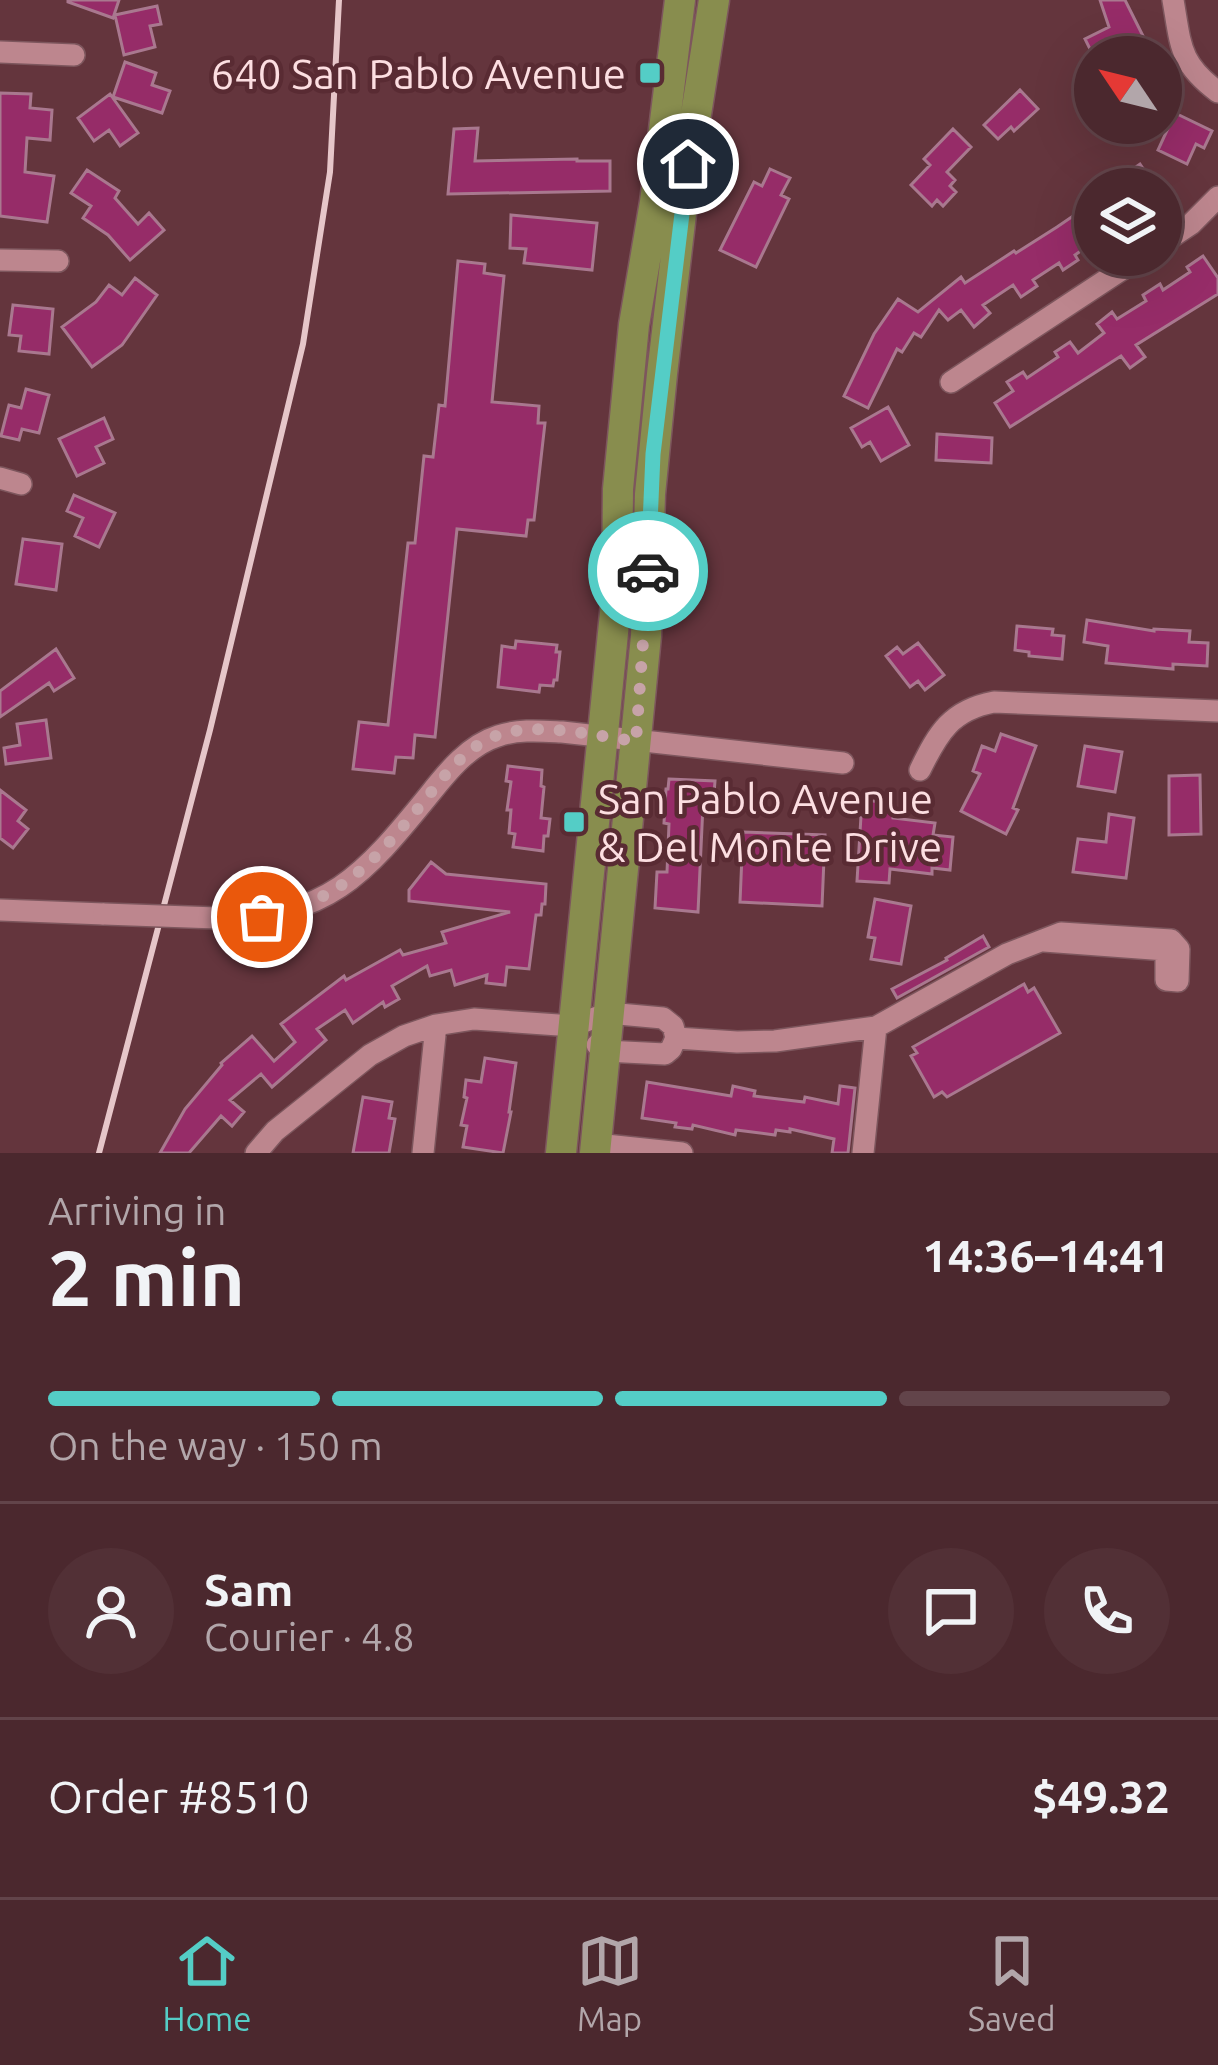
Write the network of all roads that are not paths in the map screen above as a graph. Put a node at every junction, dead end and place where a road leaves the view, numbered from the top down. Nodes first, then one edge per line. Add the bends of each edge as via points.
1 (680, 0) edge
2 (714, 0) edge
3 (1173, 0) edge
4 (0, 52) edge
5 (74, 55) dead end
6 (1218, 92) edge
7 (1218, 197) edge
8 (1182, 230) edge
9 (0, 260) edge
10 (58, 261) dead end
11 (1112, 276) edge
12 (951, 382) dead end
13 (1218, 711) edge
14 (601, 737) junction
15 (636, 741) junction
16 (843, 763) dead end
17 (920, 770) dead end
18 (0, 910) edge
19 (1044, 941) junction
20 (608, 1013) junction
21 (436, 1025) junction
22 (573, 1026) junction
23 (876, 1028) junction
24 (676, 1038) junction
25 (604, 1051) junction
26 (595, 1148) edge
27 (256, 1153) edge
28 (423, 1153) edge
29 (560, 1153) edge
30 (682, 1153) edge
31 (863, 1153) edge

1 - 14 main road via 634,325
2 - 15 main road via 656,433
3 - 6 street via 1188,65
4 - 5 street
7 - 8 street
9 - 10 street
11 - 12 street
13 - 17 street via 994,702 946,726
14 - 15 street
14 - 18 street, bridge via 532,730 493,737 457,762 377,856 336,890 282,914
14 - 22 main road
15 - 16 street
15 - 20 main road
19 - 19 street via 1166,950 1166,980 1178,981 1179,949 1171,940 1060,932
19 - 23 street
20 - 22 street
20 - 24 street via 663,1018
20 - 25 main road
21 - 22 street via 474,1019
21 - 27 street via 359,1063
21 - 28 street
22 - 25 street
22 - 29 main road
23 - 24 street via 775,1041
23 - 31 street
24 - 25 street via 664,1054
25 - 26 main road
26 - 30 street

